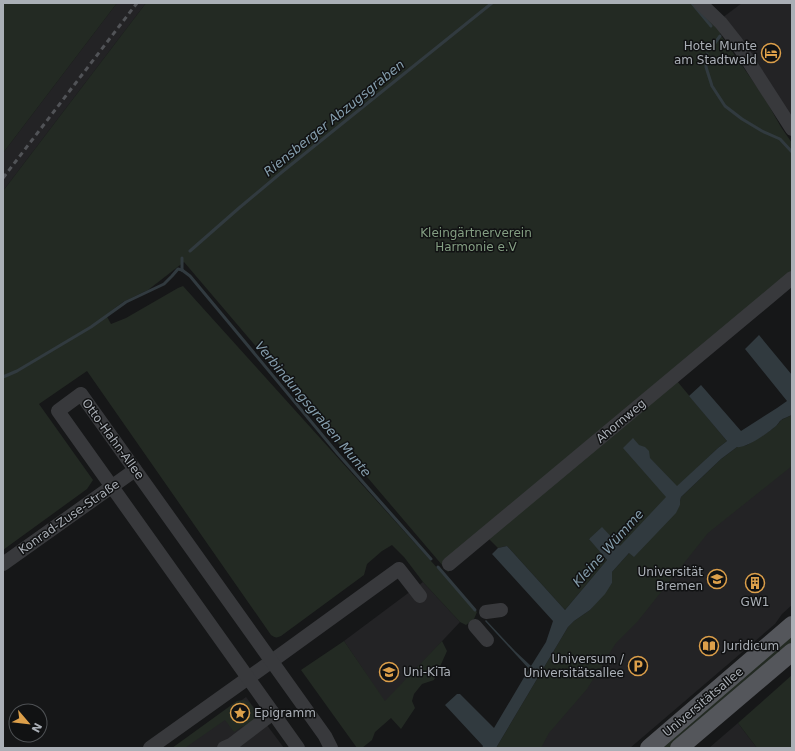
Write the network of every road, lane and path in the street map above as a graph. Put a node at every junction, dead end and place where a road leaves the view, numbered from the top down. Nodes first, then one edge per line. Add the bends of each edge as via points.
1 (700, 3) edge
2 (792, 129) edge
3 (792, 278) edge
4 (135, 470) junction
5 (112, 486) junction
6 (3, 564) edge
7 (450, 564) dead end
8 (420, 596) dead end
9 (501, 610) dead end
10 (486, 612) dead end
11 (792, 625) edge
12 (475, 626) dead end
13 (487, 640) dead end
14 (792, 652) edge
15 (272, 661) junction
16 (249, 678) junction
17 (273, 713) junction
18 (150, 748) edge
19 (224, 748) edge
20 (298, 748) edge
21 (331, 748) edge
22 (649, 748) edge
23 (679, 748) edge

1 - 2 street via 736,42
3 - 7 street, Ahornweg
4 - 5 street, Konrad-Zuse-Straße
4 - 5 street, Otto-Hahn-Allee via 81,394 58,411
4 - 15 street, Otto-Hahn-Allee
5 - 6 street, Konrad-Zuse-Straße
5 - 16 street, Otto-Hahn-Allee
8 - 15 street via 400,569
9 - 10 street
11 - 22 main road, Universitätsallee
12 - 13 street
14 - 23 main road, Universitätsallee
15 - 16 street
15 - 21 street, Otto-Hahn-Allee
16 - 17 street, Otto-Hahn-Allee
16 - 18 street
17 - 19 street
17 - 20 street, Otto-Hahn-Allee

